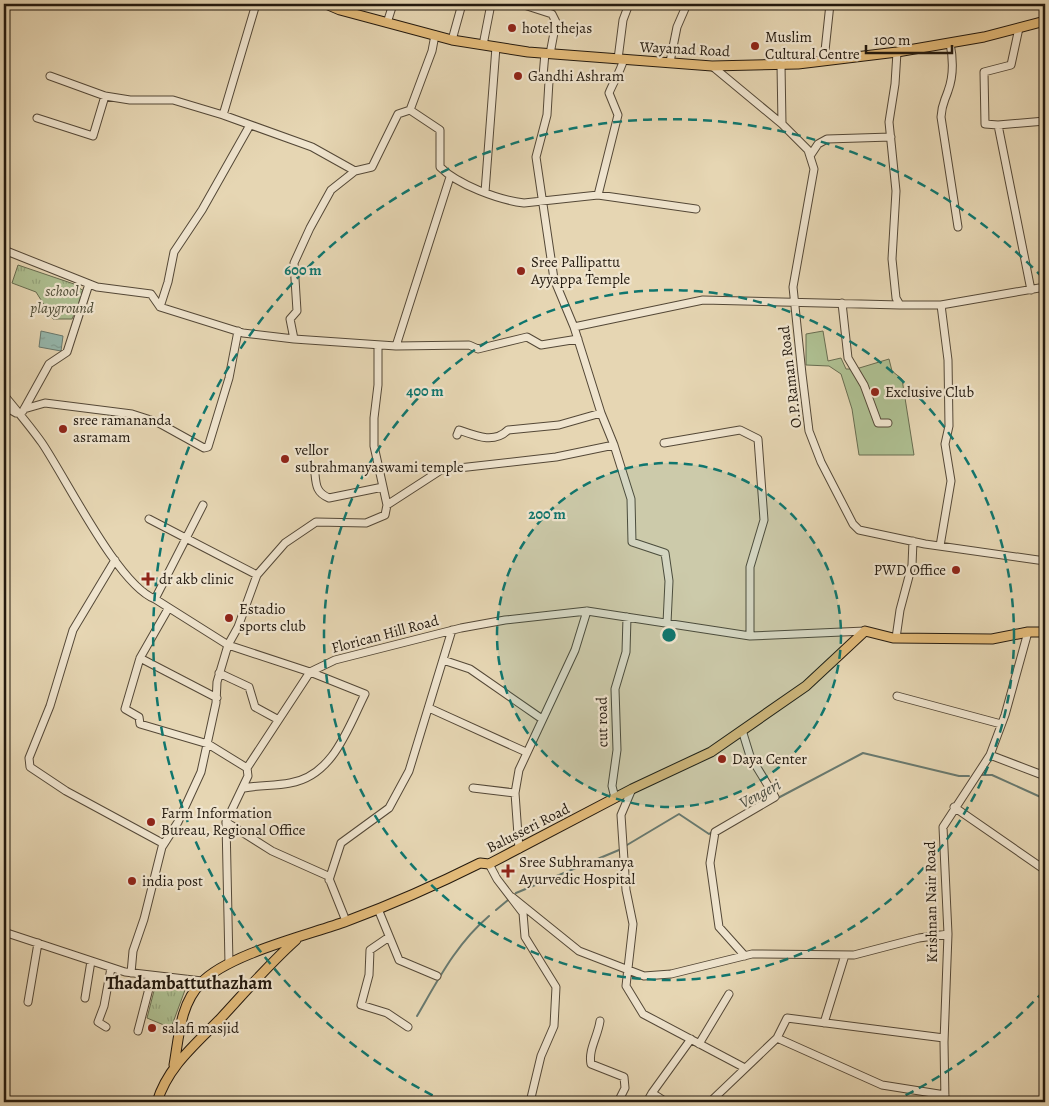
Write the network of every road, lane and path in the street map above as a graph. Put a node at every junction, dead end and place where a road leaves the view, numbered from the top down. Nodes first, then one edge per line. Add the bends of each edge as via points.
1 (256, 4) edge
2 (326, 4) edge
3 (393, 4) edge
4 (462, 4) edge
5 (490, 4) edge
6 (521, 4) edge
7 (629, 4) edge
8 (687, 4) edge
9 (830, 4) edge
10 (1045, 21) edge
11 (387, 23) junction
12 (1019, 28) junction
13 (435, 36) junction
14 (452, 40) junction
15 (950, 43) junction
16 (483, 45) junction
17 (496, 47) junction
18 (897, 52) junction
19 (547, 54) junction
20 (621, 59) junction
21 (824, 60) junction
22 (670, 62) junction
23 (782, 65) junction
24 (712, 66) junction
25 (50, 76) dead end
26 (105, 96) junction
27 (410, 110) junction
28 (223, 116) junction
29 (37, 118) dead end
30 (1045, 121) edge
31 (782, 124) junction
32 (250, 125) junction
33 (998, 125) junction
34 (891, 137) junction
35 (810, 156) junction
36 (355, 170) junction
37 (450, 177) junction
38 (485, 192) junction
39 (598, 195) junction
40 (543, 201) junction
41 (696, 209) dead end
42 (958, 227) dead end
43 (4, 250) edge
44 (89, 284) junction
45 (1045, 287) edge
46 (1031, 290) junction
47 (795, 301) junction
48 (842, 303) junction
49 (900, 305) junction
50 (941, 305) junction
51 (160, 307) junction
52 (574, 327) junction
53 (238, 331) junction
54 (294, 339) junction
55 (578, 339) junction
56 (378, 345) junction
57 (396, 346) junction
58 (4, 395) edge
59 (4, 406) edge
60 (23, 412) junction
61 (601, 413) junction
62 (888, 423) dead end
63 (457, 435) dead end
64 (664, 443) dead end
65 (614, 445) junction
66 (315, 474) dead end
67 (383, 487) junction
68 (387, 504) junction
69 (203, 505) dead end
70 (150, 519) dead end
71 (186, 538) junction
72 (913, 541) junction
73 (940, 546) junction
74 (115, 560) junction
75 (1045, 561) edge
76 (256, 575) junction
77 (155, 599) junction
78 (168, 609) junction
79 (587, 611) junction
80 (627, 617) junction
81 (667, 623) junction
82 (452, 630) junction
83 (865, 631) junction
84 (1028, 632) junction
85 (1045, 632) edge
86 (750, 636) junction
87 (896, 638) junction
88 (228, 646) junction
89 (140, 658) junction
90 (444, 660) junction
91 (310, 672) junction
92 (219, 673) junction
93 (896, 696) dead end
94 (217, 698) junction
95 (429, 708) junction
96 (542, 718) junction
97 (277, 719) junction
98 (1001, 724) junction
99 (742, 730) junction
100 (208, 744) junction
101 (526, 752) junction
102 (990, 755) junction
103 (246, 768) junction
104 (1045, 776) edge
105 (244, 788) junction
106 (472, 788) dead end
107 (632, 789) junction
108 (515, 793) junction
109 (615, 798) junction
110 (954, 807) junction
111 (226, 822) junction
112 (164, 844) junction
113 (519, 849) junction
114 (489, 864) junction
115 (1045, 870) edge
116 (329, 880) junction
117 (512, 897) junction
118 (378, 909) junction
119 (346, 922) junction
120 (4, 932) edge
121 (948, 934) junction
122 (302, 935) junction
123 (389, 937) junction
124 (38, 943) junction
125 (845, 955) junction
126 (746, 956) junction
127 (91, 961) junction
128 (229, 964) junction
129 (111, 968) junction
130 (628, 971) junction
131 (131, 973) junction
132 (152, 976) junction
133 (437, 976) dead end
134 (202, 981) junction
135 (729, 994) dead end
136 (85, 998) dead end
137 (28, 1002) dead end
138 (600, 1021) dead end
139 (824, 1023) junction
140 (106, 1027) dead end
141 (408, 1027) dead end
142 (138, 1031) dead end
143 (777, 1038) junction
144 (944, 1038) junction
145 (691, 1039) junction
146 (699, 1044) junction
147 (174, 1065) junction
148 (745, 1068) junction
149 (652, 1093) junction
150 (945, 1099) edge
151 (157, 1102) edge
152 (530, 1102) edge
153 (619, 1102) edge
154 (647, 1102) edge
155 (666, 1102) edge
156 (710, 1102) edge

1 - 28 street
2 - 11 main road, Wayanad Road
3 - 11 street
4 - 14 street
5 - 16 street
6 - 19 street via 552,14 556,22
7 - 20 street via 623,20
8 - 22 street via 677,27
9 - 21 street
10 - 12 main road, Wayanad Road
11 - 13 main road, Wayanad Road
12 - 15 main road, Wayanad Road
12 - 33 street via 1011,65 984,72 985,124
13 - 14 main road, Wayanad Road
13 - 27 street
14 - 16 main road, Wayanad Road
15 - 18 main road, Wayanad Road
15 - 42 street via 952,74 942,101 941,117
16 - 17 main road, Wayanad Road
17 - 19 main road, Wayanad Road
17 - 38 street
18 - 21 main road, Wayanad Road
18 - 34 street via 890,112
19 - 20 main road, Wayanad Road
19 - 40 street via 543,76 549,81 547,115 536,157
20 - 22 main road, Wayanad Road
20 - 39 street via 620,74 608,93 618,115
21 - 23 main road, Wayanad Road
22 - 24 main road, Wayanad Road
23 - 24 main road, Wayanad Road
23 - 31 street
24 - 31 street
25 - 26 street
26 - 28 street via 130,100 173,100
26 - 29 street via 93,136
27 - 36 street via 398,114 372,167
27 - 37 street via 440,130 440,167
28 - 32 street
30 - 33 street
31 - 35 street
32 - 36 street via 312,147
32 - 51 street via 174,252
33 - 46 street
34 - 35 street via 827,139 818,144
34 - 49 street via 896,196 892,259 896,298
35 - 47 street, O.P.Raman Road via 814,169 793,287
36 - 54 street via 331,190 294,263 297,310 290,319
37 - 38 street
37 - 57 street
38 - 40 street via 524,204
39 - 40 street
39 - 41 street
40 - 52 street via 554,279
43 - 44 street
44 - 51 street via 151,294
44 - 60 street via 67,352 49,364
45 - 46 street
46 - 50 street
47 - 48 street
47 - 52 street via 703,300
47 - 72 street, O.P.Raman Road via 809,431 840,502 859,530
48 - 49 street
48 - 62 street via 848,358 864,385 878,423
49 - 50 street
50 - 73 street via 948,360 949,426 946,444 951,481
51 - 53 street
52 - 55 street
53 - 54 street
53 - 60 street via 229,378 208,447 204,448 157,422 132,414 45,402
54 - 56 street
55 - 57 street via 541,345 527,337 478,349 469,345
55 - 61 street
56 - 57 street
56 - 67 street via 374,446
58 - 60 street
59 - 60 street
60 - 74 street
61 - 63 street via 559,425 508,430 502,436 482,439 459,430
61 - 65 street
64 - 86 street via 740,430 758,439 764,520 750,567
65 - 68 street via 556,457 441,470
65 - 81 street via 631,499 632,542 665,553 669,581
66 - 67 street via 317,488 329,498
67 - 68 street
68 - 76 street via 385,516 366,522 316,522 285,543
69 - 71 street
70 - 71 street
71 - 76 street
71 - 77 street
72 - 73 street, O.P.Raman Road
72 - 87 street via 912,565
73 - 75 street, O.P.Raman Road
74 - 77 street via 143,595
74 - 112 street via 73,630 50,706 29,758 30,767 66,791
76 - 88 street
77 - 78 street
78 - 88 street
78 - 89 street
79 - 80 street, Florican Hill Road
79 - 82 street, Florican Hill Road via 505,620
79 - 96 street via 575,650
80 - 81 street, Florican Hill Road
80 - 109 street, cut road via 626,652 615,689 617,750 612,786
81 - 86 street, Florican Hill Road
82 - 90 street
82 - 91 street, Florican Hill Road via 335,660
83 - 86 street, Florican Hill Road
83 - 87 main road
83 - 99 main road, Balusseri Road via 806,686
84 - 85 main road
84 - 87 main road via 992,639
84 - 98 street, Krishnan Nair Road
88 - 91 street
88 - 92 street
89 - 94 street
89 - 100 street via 124,709 139,717 140,724
90 - 95 street
90 - 96 street via 470,669
91 - 97 street
91 - 105 street via 364,694 334,755 315,773 292,783
92 - 94 street
92 - 97 street via 249,687 255,707
93 - 98 street
94 - 100 street
95 - 101 street
95 - 116 street via 409,771 389,808 341,843
96 - 101 street
97 - 103 street
98 - 102 street, Krishnan Nair Road
99 - 107 main road, Balusseri Road via 711,752
99 - 126 street via 750,756 775,797 715,832 710,863 719,927
100 - 103 street
100 - 112 street via 201,772
101 - 108 street
102 - 104 street
102 - 110 street, Krishnan Nair Road
103 - 105 street via 248,776
105 - 111 street
106 - 108 street
107 - 109 main road, Balusseri Road
107 - 130 street via 621,816 626,890 633,924
108 - 113 street
109 - 113 main road, Balusseri Road
110 - 115 street
110 - 121 street, Krishnan Nair Road via 943,827
111 - 116 street via 272,851 328,876
111 - 128 street
112 - 131 street via 133,951
113 - 114 main road, Balusseri Road
114 - 117 street
114 - 118 main road, Balusseri Road via 480,863
116 - 119 street
117 - 130 street via 579,951
117 - 152 street via 523,913 525,937 530,949 556,987 554,1026 541,1056
118 - 119 main road, Balusseri Road
118 - 123 street
119 - 122 main road, Balusseri Road
120 - 124 street
121 - 125 street
121 - 144 street, Krishnan Nair Road
122 - 128 main road, Balusseri Road
122 - 147 main road via 275,958
123 - 133 street via 399,960
123 - 141 street via 370,950 369,976 361,1005 387,1013
124 - 127 street
124 - 137 street
125 - 126 street
125 - 139 street
126 - 130 street via 671,974 644,976
127 - 129 street
127 - 136 street
128 - 134 main road, Balusseri Road
129 - 131 street
129 - 140 street via 98,1022
130 - 145 street via 626,986 643,1014
131 - 132 street
132 - 134 street
132 - 142 street
134 - 147 main road, Balusseri Road via 188,1001
135 - 146 street
138 - 153 street via 589,1056 591,1064 624,1077 625,1088
139 - 143 street via 787,1018
139 - 144 street
143 - 148 street
143 - 150 street via 882,1085
144 - 150 street, Krishnan Nair Road
145 - 146 street
145 - 149 street
146 - 148 street
147 - 151 main road
148 - 156 street
149 - 154 street
149 - 155 street

